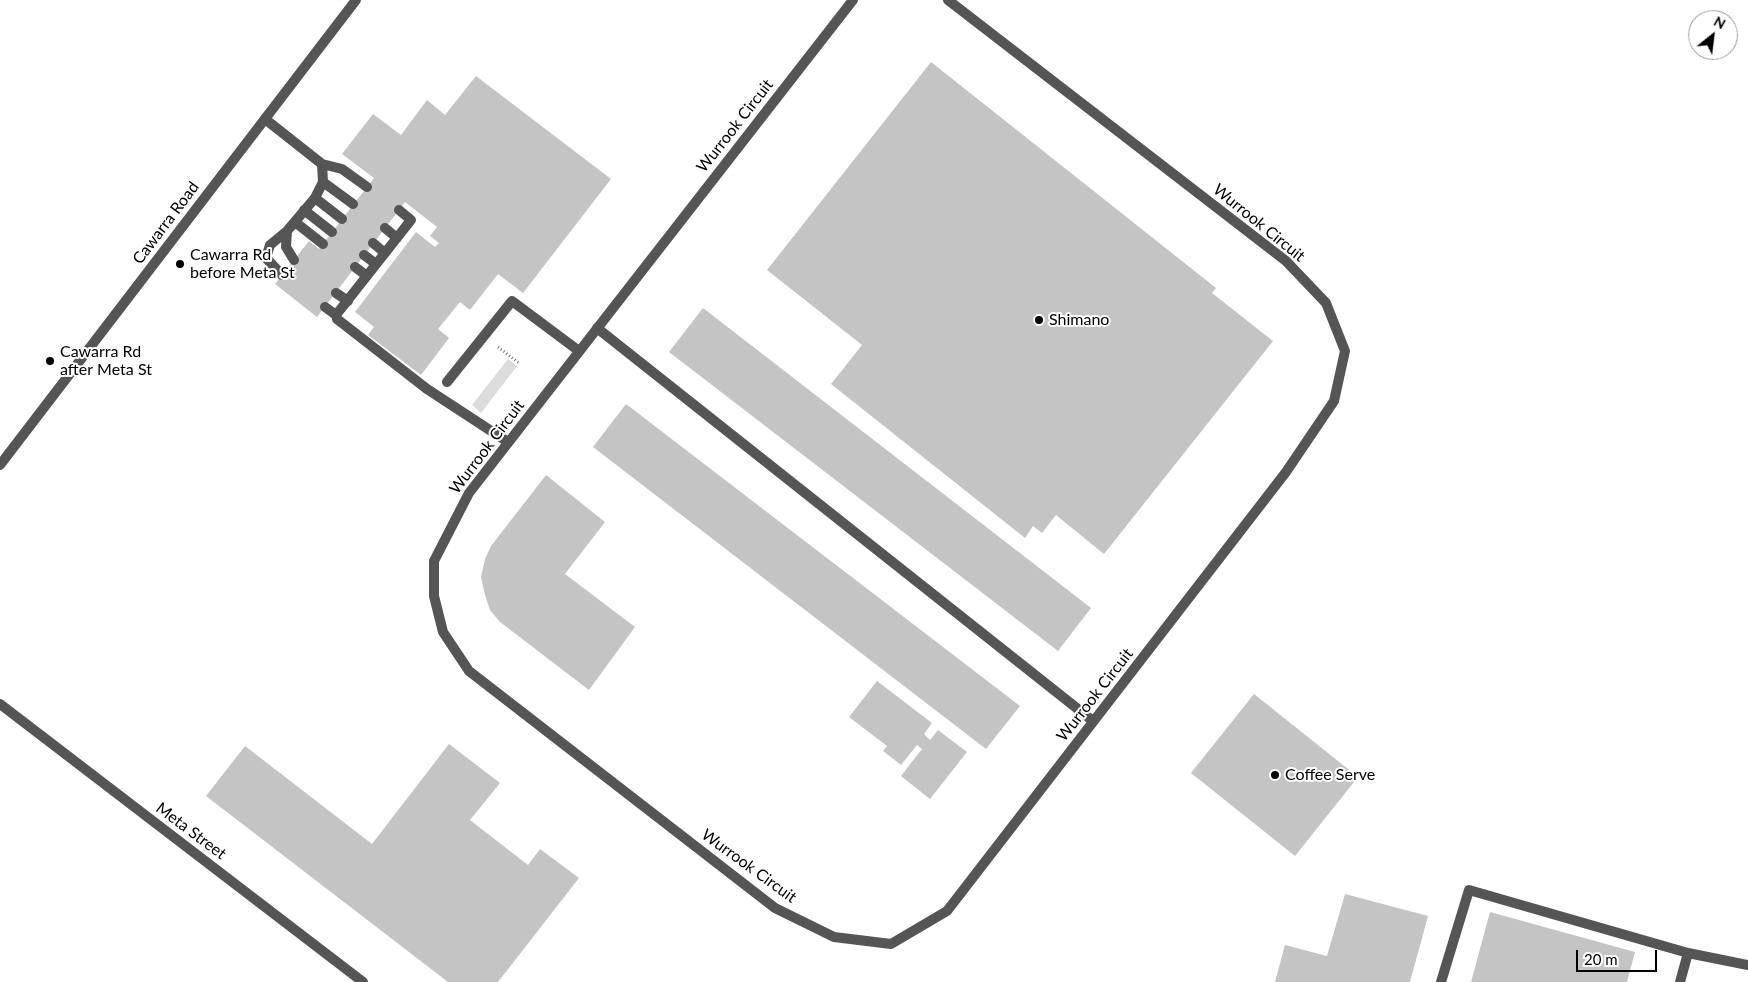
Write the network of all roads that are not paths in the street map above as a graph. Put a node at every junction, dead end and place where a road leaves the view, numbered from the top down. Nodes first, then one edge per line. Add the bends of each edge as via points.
1 (356, 0) edge
2 (853, 0) edge
3 (948, 0) edge
4 (265, 119) junction
5 (322, 164) junction
6 (323, 182) junction
7 (367, 187) dead end
8 (315, 198) junction
9 (353, 204) dead end
10 (304, 210) junction
11 (399, 210) dead end
12 (342, 219) dead end
13 (295, 222) junction
14 (385, 228) dead end
15 (287, 232) junction
16 (332, 232) dead end
17 (397, 238) junction
18 (323, 244) dead end
19 (373, 244) dead end
20 (385, 253) junction
21 (364, 256) dead end
22 (294, 260) dead end
23 (376, 264) junction
24 (355, 268) dead end
25 (282, 275) dead end
26 (367, 276) junction
27 (336, 293) dead end
28 (348, 301) junction
29 (325, 307) dead end
30 (336, 315) junction
31 (597, 328) junction
32 (579, 351) junction
33 (446, 382) dead end
34 (508, 442) junction
35 (0, 465) edge
36 (0, 704) edge
37 (1093, 722) junction
38 (1688, 953) junction
39 (1748, 965) edge
40 (363, 982) edge
41 (1441, 982) edge
42 (1680, 982) edge

1 - 4 street, Cawarra Road
2 - 31 street, Wurrook Circuit
3 - 37 street, Wurrook Circuit via 1286,261 1326,304 1345,351 1334,402 1286,472
4 - 5 street
4 - 35 street, Cawarra Road
5 - 6 street
5 - 7 street via 342,169
6 - 8 street
6 - 9 street
8 - 10 street
8 - 12 street
10 - 13 street
10 - 16 street
11 - 17 street via 411,220
13 - 15 street
13 - 18 street
14 - 17 street
15 - 22 street via 286,247
15 - 25 street via 270,245 266,258
17 - 20 street
19 - 20 street
20 - 23 street
21 - 23 street
23 - 26 street
24 - 26 street
26 - 28 street
27 - 28 street
28 - 30 street
29 - 30 street
30 - 34 street via 337,320 427,389
31 - 32 street, Wurrook Circuit
31 - 37 street
32 - 33 street via 512,301
32 - 34 street, Wurrook Circuit
34 - 37 street, Wurrook Circuit via 469,493 434,561 434,596 443,632 476,677 775,908 834,937 891,944 948,910
36 - 40 street, Meta Street
38 - 39 street
38 - 41 street via 1468,890
38 - 42 street

